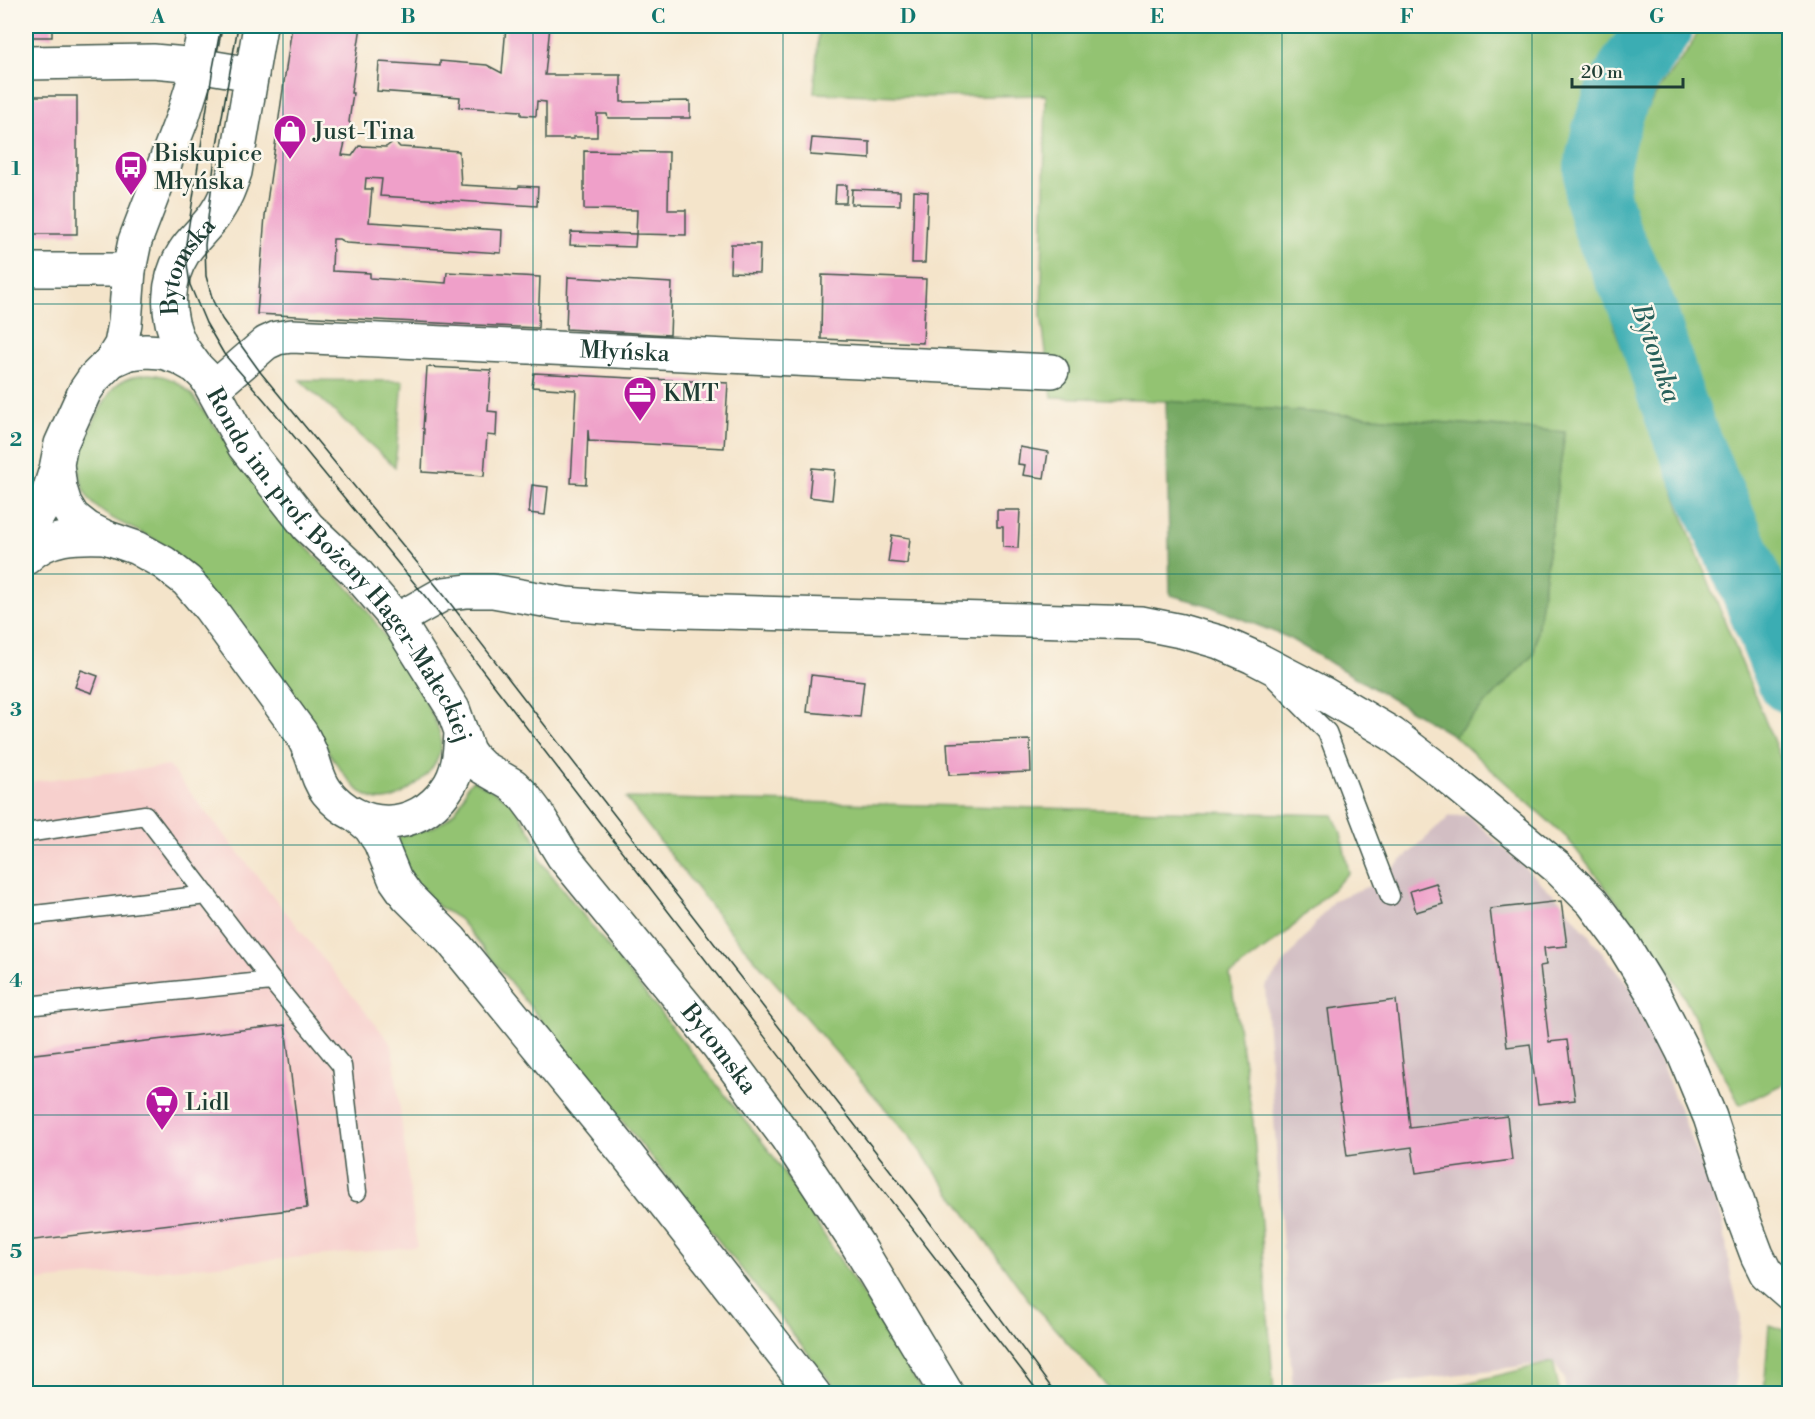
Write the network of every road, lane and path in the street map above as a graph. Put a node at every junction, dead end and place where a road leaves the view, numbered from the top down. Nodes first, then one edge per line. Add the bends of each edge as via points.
1 (205, 26) edge
2 (260, 26) edge
3 (26, 63) edge
4 (197, 65) junction
5 (252, 74) junction
6 (26, 270) edge
7 (129, 270) junction
8 (111, 361) junction
9 (1052, 371) dead end
10 (205, 377) junction
11 (57, 464) junction
12 (26, 535) edge
13 (105, 537) junction
14 (26, 558) edge
15 (398, 621) junction
16 (1253, 657) junction
17 (461, 732) junction
18 (358, 817) junction
19 (26, 833) edge
20 (207, 895) junction
21 (1390, 896) dead end
22 (26, 916) edge
23 (272, 981) junction
24 (26, 1006) edge
25 (357, 1192) dead end
26 (1790, 1294) edge
27 (814, 1394) edge
28 (947, 1394) edge

1 - 4 street
2 - 5 street, Bytomska
3 - 4 street via 153,61
4 - 5 street
4 - 7 street via 183,116 135,241
5 - 10 street, Bytomska via 235,172 227,194 216,214 185,251 172,278 168,300 180,345
6 - 7 street
7 - 8 street via 121,345
8 - 10 street, Rondo im. prof. Bożeny Hager-Małeckiej via 129,353 162,352 178,357
8 - 11 street, Rondo im. prof. Bożeny Hager-Małeckiej via 85,391
9 - 10 street, Młyńska via 292,336 277,338
10 - 15 street, Rondo im. prof. Bożeny Hager-Małeckiej via 244,446 308,527 355,571
11 - 12 street via 45,504
11 - 13 street, Rondo im. prof. Bożeny Hager-Małeckiej via 60,488 73,517
13 - 14 street via 56,539
13 - 18 street, Rondo im. prof. Bożeny Hager-Małeckiej via 137,548 187,581 301,733 327,792
15 - 16 street via 443,594 493,591 566,604 644,610 1141,623 1219,642
15 - 17 street, Rondo im. prof. Bożeny Hager-Małeckiej via 453,709
16 - 21 lane via 1327,732
16 - 26 street via 1392,734 1557,867 1592,902 1621,940 1683,1052 1710,1117 1757,1255 1766,1273
17 - 18 street, Rondo im. prof. Bożeny Hager-Małeckiej via 456,771 434,804 397,822 380,823
17 - 28 street, Bytomska via 473,758 524,796 563,856 717,1044 787,1138 857,1244
18 - 27 street via 380,842 394,879 407,896 451,940 620,1146
19 - 20 lane via 145,815
20 - 22 lane
20 - 23 lane
23 - 24 lane
23 - 25 lane via 342,1066

